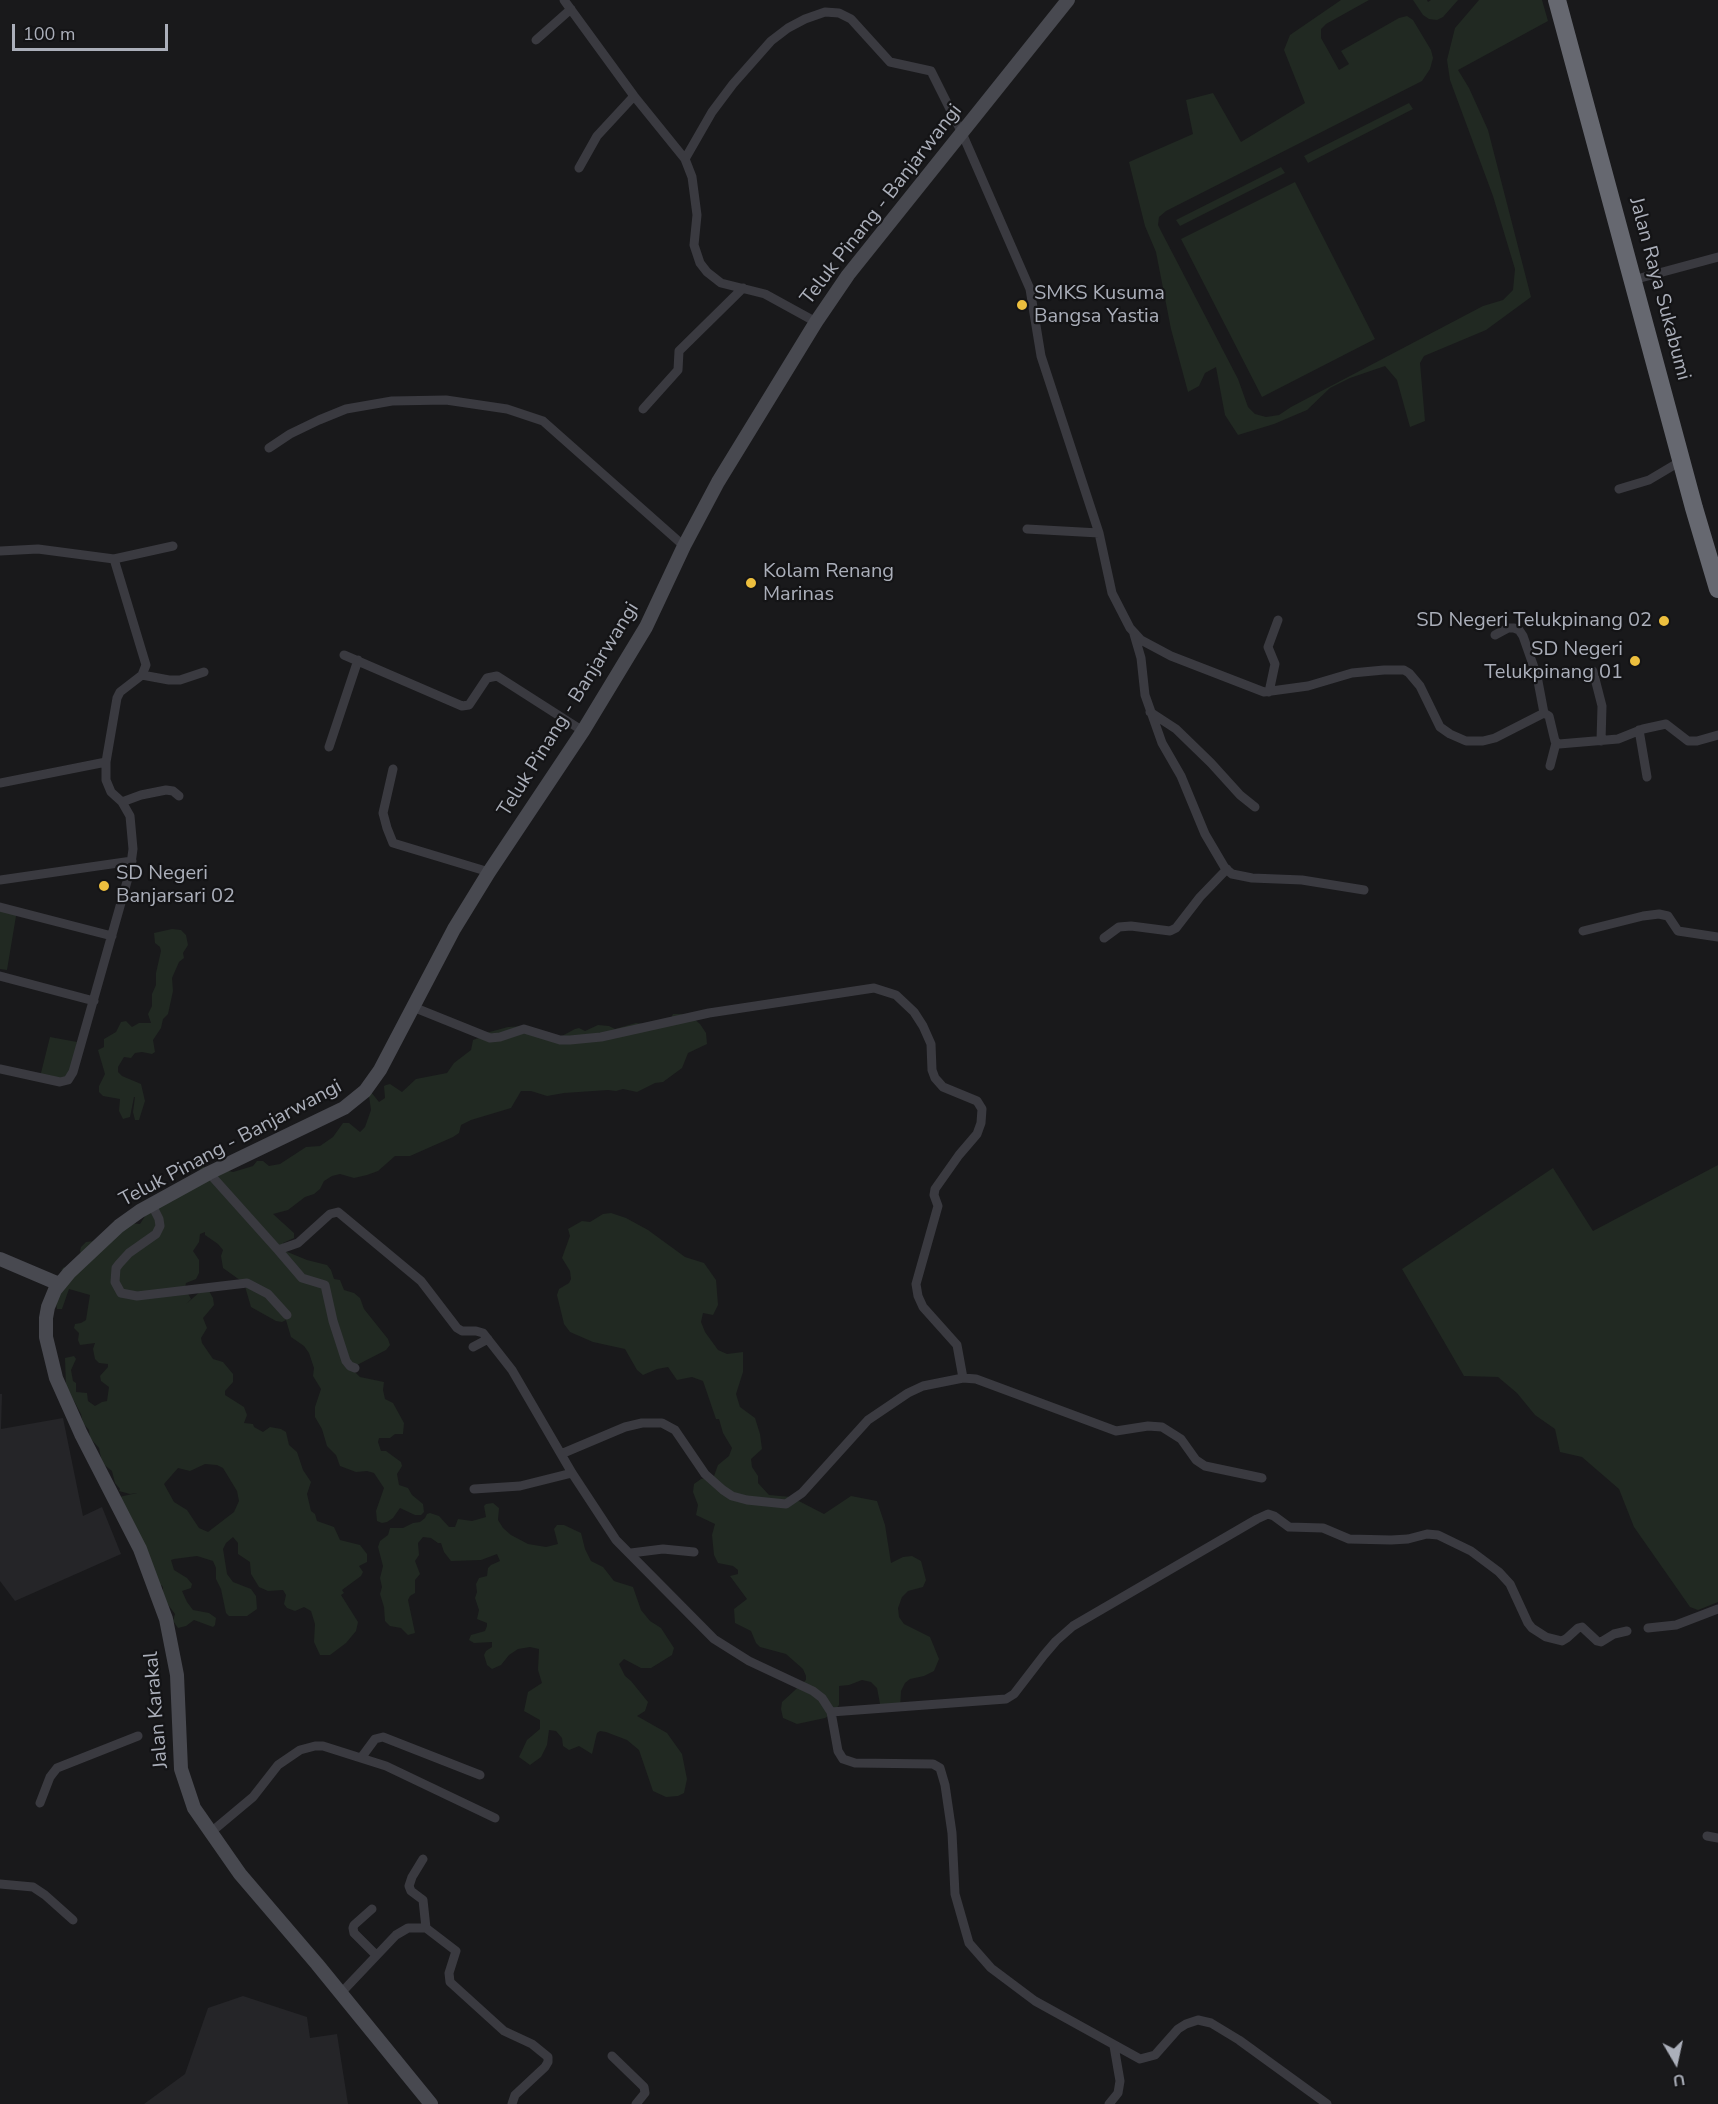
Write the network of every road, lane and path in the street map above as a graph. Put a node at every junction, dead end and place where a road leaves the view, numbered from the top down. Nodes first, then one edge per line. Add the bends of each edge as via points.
1 (564, 0) edge
2 (1068, 0) edge
3 (1557, 0) edge
4 (571, 9) junction
5 (536, 40) dead end
6 (634, 96) junction
7 (962, 134) junction
8 (685, 159) junction
9 (579, 168) dead end
10 (1718, 257) edge
11 (1633, 280) junction
12 (743, 288) junction
13 (816, 322) junction
14 (643, 409) dead end
15 (269, 448) dead end
16 (1682, 461) junction
17 (1619, 489) dead end
18 (1027, 529) dead end
19 (1099, 533) junction
20 (173, 546) dead end
21 (684, 546) junction
22 (0, 551) edge
23 (114, 559) junction
24 (1718, 589) edge
25 (1278, 620) dead end
26 (1134, 634) junction
27 (1495, 635) dead end
28 (344, 655) dead end
29 (358, 660) junction
30 (1593, 671) dead end
31 (204, 672) dead end
32 (141, 675) junction
33 (1269, 692) junction
34 (1150, 712) junction
35 (1544, 712) junction
36 (1639, 730) junction
37 (583, 731) junction
38 (1718, 735) edge
39 (1601, 741) junction
40 (1556, 743) junction
41 (329, 747) dead end
42 (106, 762) junction
43 (1550, 766) dead end
44 (393, 769) dead end
45 (1647, 777) dead end
46 (0, 783) edge
47 (179, 796) dead end
48 (122, 802) junction
49 (1255, 807) dead end
50 (132, 861) junction
51 (1227, 869) junction
52 (489, 872) junction
53 (0, 880) edge
54 (1364, 890) dead end
55 (0, 907) edge
56 (1583, 931) dead end
57 (112, 936) junction
58 (1718, 937) edge
59 (1104, 938) dead end
60 (0, 976) edge
61 (94, 1001) junction
62 (413, 1007) junction
63 (0, 1069) edge
64 (209, 1173) junction
65 (152, 1204) junction
66 (278, 1250) junction
67 (0, 1259) edge
68 (59, 1284) junction
69 (287, 1315) dead end
70 (488, 1339) junction
71 (473, 1347) dead end
72 (355, 1368) dead end
73 (963, 1378) junction
74 (561, 1454) junction
75 (572, 1473) junction
76 (1262, 1478) dead end
77 (474, 1489) dead end
78 (694, 1552) dead end
79 (631, 1553) junction
80 (1718, 1608) edge
81 (1648, 1628) dead end
82 (1627, 1631) dead end
83 (831, 1712) junction
84 (138, 1736) dead end
85 (361, 1758) junction
86 (480, 1775) dead end
87 (40, 1803) dead end
88 (495, 1818) dead end
89 (210, 1833) junction
90 (1707, 1836) dead end
91 (1718, 1838) edge
92 (423, 1859) dead end
93 (0, 1884) edge
94 (372, 1909) dead end
95 (73, 1920) dead end
96 (426, 1928) junction
97 (376, 1954) junction
98 (341, 1993) junction
99 (1114, 2046) junction
100 (612, 2056) dead end
101 (431, 2104) edge
102 (512, 2104) edge
103 (636, 2104) edge
104 (1109, 2104) edge
105 (1327, 2104) edge

1 - 4 street
2 - 7 main road, Teluk Pinang - Banjarwangi
3 - 11 highway, Jalan Raya Sukabumi
4 - 5 street
4 - 6 street
6 - 8 street
6 - 9 street via 597,136
7 - 8 street via 931,71 890,62 851,19 825,12 788,28 771,41 726,93
7 - 13 main road, Teluk Pinang - Banjarwangi via 848,275
7 - 19 street via 1030,289 1041,356
8 - 12 street via 692,177 697,215 694,245 700,263 714,279
10 - 11 street
11 - 16 highway, Jalan Raya Sukabumi
12 - 13 street via 765,294
12 - 14 street via 680,351 678,370
13 - 21 main road, Teluk Pinang - Banjarwangi via 718,482
15 - 21 street via 290,434 346,409 392,401 446,400 507,409 543,422
16 - 17 street via 1649,480
16 - 24 highway, Jalan Raya Sukabumi
18 - 19 street
19 - 26 street via 1112,593
20 - 23 street
21 - 37 main road, Teluk Pinang - Banjarwangi via 646,627
22 - 23 street via 38,549
23 - 32 street via 145,660
25 - 33 street via 1268,647 1275,664
26 - 33 street via 1156,650 1257,691
26 - 34 street
27 - 35 street via 1514,628 1523,636
28 - 29 street
29 - 37 street via 462,706 469,705 487,678 497,676
29 - 41 street
30 - 39 street via 1602,706
31 - 32 street via 180,680
32 - 42 street via 117,698
33 - 35 street via 1352,673 1404,670 1420,686 1440,727 1472,741 1496,738
34 - 49 street via 1176,729
34 - 51 street via 1205,834
35 - 40 street
36 - 38 street via 1666,724 1688,741
36 - 39 street via 1623,738
36 - 45 street
37 - 52 main road, Teluk Pinang - Banjarwangi
39 - 40 street
40 - 43 street
42 - 46 street
42 - 48 street via 108,786
44 - 52 street via 383,813 393,843
47 - 48 street via 166,790
48 - 50 street via 132,824
50 - 53 street
50 - 57 street
51 - 54 street via 1232,874 1252,878 1302,880
51 - 59 street via 1176,928 1170,931 1119,927
52 - 62 main road, Teluk Pinang - Banjarwangi
55 - 57 street
56 - 58 street via 1659,914 1668,916 1678,931
57 - 61 street
60 - 61 street
61 - 63 street via 68,1080 60,1082
62 - 64 main road, Teluk Pinang - Banjarwangi via 373,1081 352,1104
62 - 73 street via 490,1038 524,1029 570,1040 601,1037 708,1013 874,988 896,995 923,1026 931,1044 935,1078 943,1087 977,1101 982,1109 977,1134 935,1189 938,1206 916,1284 923,1307 957,1345
64 - 65 main road, Teluk Pinang - Banjarwangi
64 - 66 street
65 - 68 main road, Teluk Pinang - Banjarwangi via 119,1226
65 - 69 street via 160,1226 156,1234 116,1268 115,1282 121,1293 137,1296 247,1283 267,1294
66 - 70 street via 298,1244 330,1214 338,1212 421,1281 457,1328 480,1332
66 - 72 street via 302,1278 325,1285 346,1361
67 - 68 main road
68 - 89 main road, Jalan Karakal via 46,1318 52,1366 81,1434 140,1549 162,1608 177,1675 180,1769 194,1808
70 - 71 street
70 - 74 street via 512,1370
73 - 74 street via 929,1384 908,1393 868,1420 802,1493 786,1504 732,1496 705,1474 675,1430 662,1423 625,1427
73 - 76 street via 976,1379 1116,1431 1162,1427 1181,1439 1205,1466
74 - 75 street
75 - 77 street via 520,1486
75 - 79 street via 616,1540
78 - 79 street via 675,1549
79 - 83 street via 714,1639 749,1661 813,1690
80 - 81 street via 1676,1624
82 - 83 street via 1599,1642 1582,1628 1562,1641 1546,1637 1527,1623 1510,1584 1499,1572 1454,1540 1427,1534 1391,1540 1349,1539 1323,1528 1289,1527 1271,1514 1072,1626 1006,1699
83 - 99 street via 843,1760 933,1764 940,1768 952,1833 955,1894 973,1950 1035,2001
84 - 87 street via 57,1768
85 - 86 street via 375,1739 383,1737
85 - 88 street
85 - 89 street via 323,1746 300,1750 278,1765 253,1797
89 - 98 main road, Jalan Karakal
90 - 91 street
92 - 96 street via 410,1886 411,1892 423,1900
93 - 95 street via 33,1887
94 - 97 street via 353,1928
96 - 97 street via 408,1928
96 - 102 street via 456,1951 450,1982 504,2031 548,2057 545,2067 515,2095
97 - 98 street
98 - 101 main road, Jalan Karakal
99 - 104 street via 1120,2081 1118,2093
99 - 105 street via 1140,2059 1150,2058 1178,2029 1204,2020 1239,2040
100 - 103 street via 644,2087 645,2093

